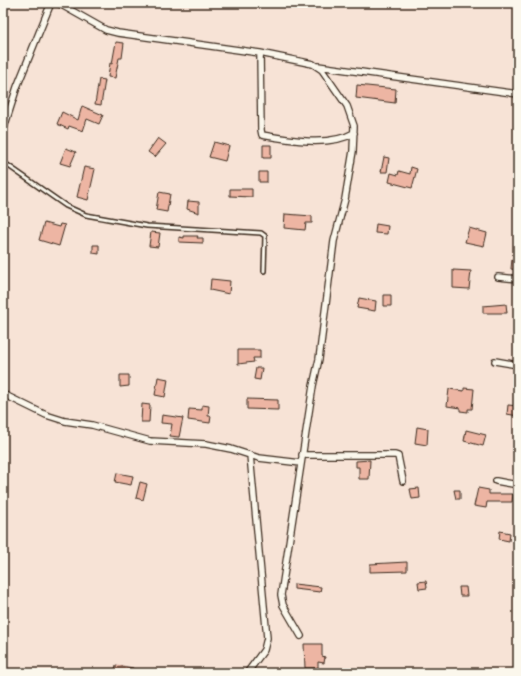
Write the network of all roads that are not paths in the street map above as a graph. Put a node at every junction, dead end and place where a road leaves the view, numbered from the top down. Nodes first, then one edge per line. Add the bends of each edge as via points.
1 (51, 3) edge
2 (58, 3) edge
3 (260, 53) junction
4 (318, 66) junction
5 (518, 94) edge
6 (3, 131) edge
7 (354, 133) junction
8 (3, 162) edge
9 (264, 271) dead end
10 (498, 277) dead end
11 (518, 279) edge
12 (495, 361) dead end
13 (518, 365) edge
14 (3, 394) edge
15 (250, 455) junction
16 (302, 455) junction
17 (301, 463) junction
18 (403, 481) dead end
19 (496, 481) dead end
20 (518, 485) edge
21 (301, 636) dead end
22 (247, 673) edge

1 - 6 street
2 - 3 street via 118,34
3 - 4 street
3 - 7 street via 262,134 325,142 341,140
4 - 5 street
4 - 7 street via 349,109
7 - 16 street via 346,195 334,241 319,359
8 - 9 lane via 66,206 86,215 146,226 261,232 265,236
10 - 11 street
12 - 13 street
14 - 15 street via 65,421 92,425 150,441 206,444
15 - 17 street
15 - 22 street via 267,638 264,650
16 - 17 street
16 - 18 street via 395,455 400,459
17 - 21 street via 281,595 283,606
19 - 20 street

